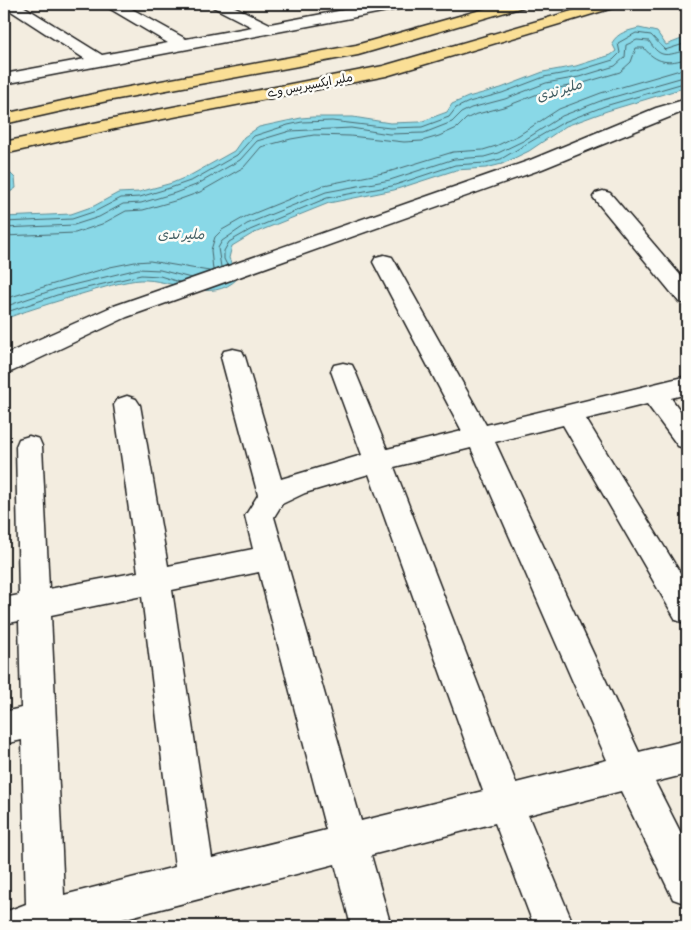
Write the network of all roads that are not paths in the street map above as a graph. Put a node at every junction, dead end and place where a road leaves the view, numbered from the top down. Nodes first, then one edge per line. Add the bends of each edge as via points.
1 (10, 4) edge
2 (112, 4) edge
3 (218, 4) edge
4 (318, 4) edge
5 (398, 4) edge
6 (518, 4) edge
7 (611, 4) edge
8 (342, 15) junction
9 (269, 29) junction
10 (184, 45) junction
11 (100, 61) junction
12 (6, 77) edge
13 (687, 104) edge
14 (4, 119) edge
15 (4, 148) edge
16 (603, 197) dead end
17 (384, 262) dead end
18 (687, 297) edge
19 (233, 357) dead end
20 (4, 365) edge
21 (343, 371) dead end
22 (687, 385) edge
23 (654, 394) junction
24 (127, 405) dead end
25 (570, 415) junction
26 (479, 437) junction
27 (687, 439) edge
28 (28, 446) dead end
29 (379, 461) junction
30 (272, 496) junction
31 (270, 558) junction
32 (155, 581) junction
33 (19, 608) edge
34 (687, 611) edge
35 (39, 720) junction
36 (4, 728) edge
37 (687, 757) edge
38 (630, 771) junction
39 (504, 803) junction
40 (348, 843) junction
41 (196, 881) junction
42 (687, 885) edge
43 (37, 924) edge
44 (370, 926) edge
45 (554, 926) edge

1 - 11 street
2 - 10 street
3 - 9 street
4 - 8 street
5 - 8 street
6 - 14 highway, ملیر ایکسپریس وے via 358,50 107,96
7 - 15 highway, ملیر ایکسپریس وے via 386,71
8 - 9 street
9 - 10 street
10 - 11 street
11 - 12 street
13 - 20 street via 535,165 119,312
16 - 18 street
17 - 26 street
19 - 30 street
21 - 29 street
22 - 23 street
23 - 25 street
23 - 27 street
24 - 32 street
25 - 26 street
25 - 34 street
26 - 29 street
26 - 38 street
28 - 33 street
29 - 30 street via 295,485
29 - 39 street
30 - 31 street via 259,516
31 - 32 street
31 - 40 street
32 - 33 street
32 - 41 street
33 - 35 street
35 - 36 street
35 - 43 street
37 - 38 street
38 - 39 street
38 - 42 street
39 - 40 street
39 - 45 street
40 - 41 street
40 - 44 street
41 - 43 street

